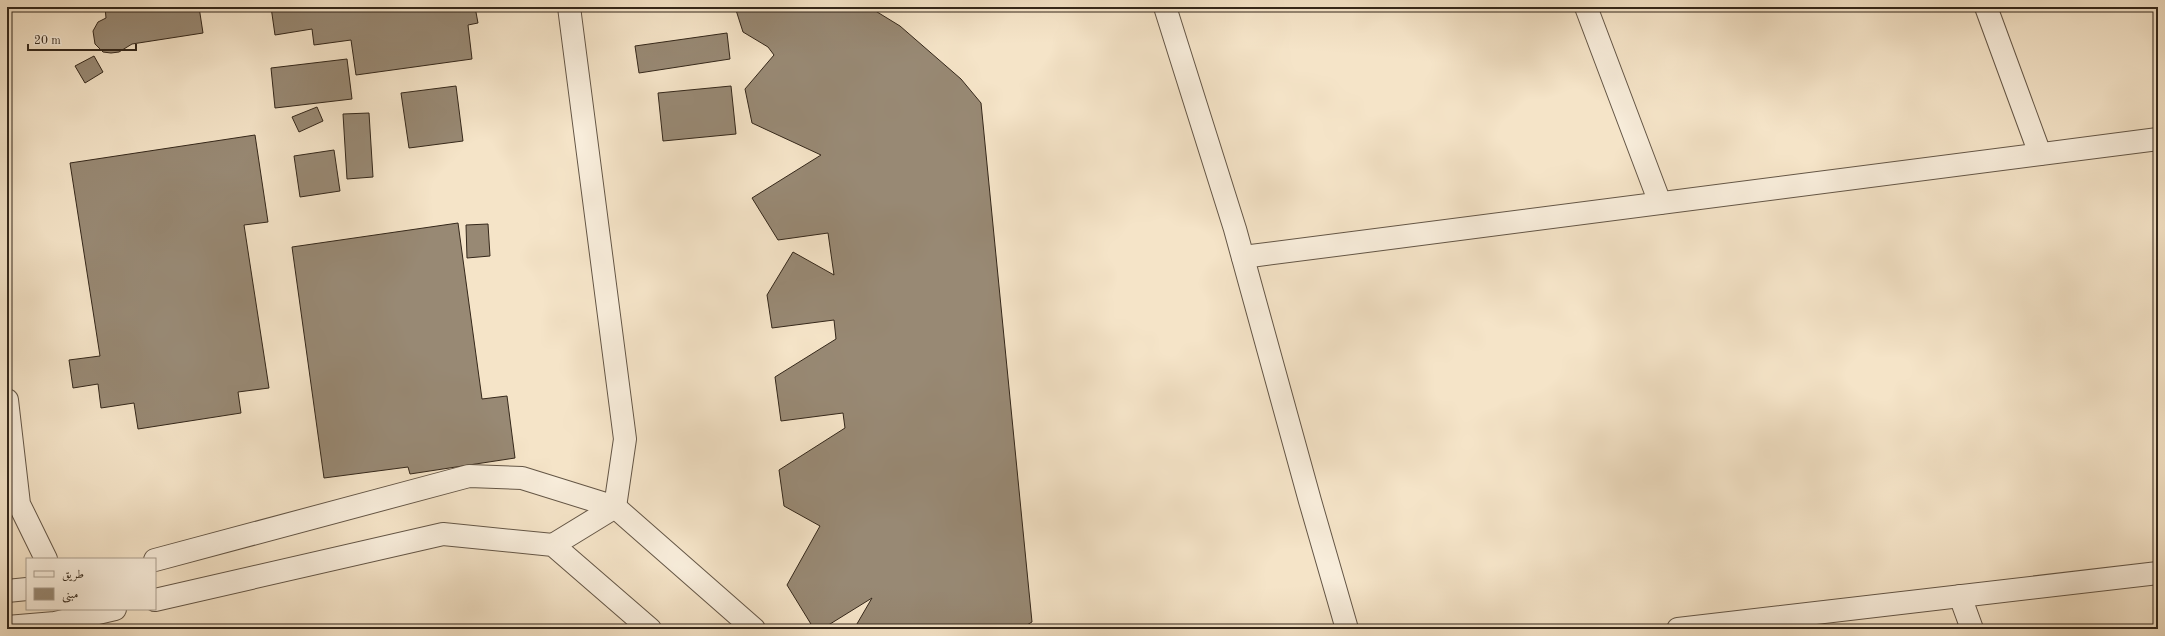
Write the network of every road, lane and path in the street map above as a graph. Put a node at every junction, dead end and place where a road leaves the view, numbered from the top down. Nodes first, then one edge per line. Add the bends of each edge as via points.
1 (569, 7) edge
2 (1165, 7) edge
3 (1586, 7) edge
4 (1986, 7) edge
5 (2158, 139) edge
6 (2040, 154) junction
7 (1660, 203) junction
8 (1243, 257) junction
9 (7, 400) edge
10 (615, 507) junction
11 (553, 545) junction
12 (46, 558) edge
13 (156, 560) edge
14 (2158, 573) edge
15 (26, 589) edge
16 (7, 591) edge
17 (1960, 596) junction
18 (156, 600) edge
19 (106, 610) edge
20 (55, 616) edge
21 (9, 627) edge
22 (645, 627) edge
23 (754, 629) edge
24 (1347, 629) edge
25 (1678, 629) edge
26 (1972, 629) edge

1 - 10 street via 625,439
2 - 8 street
3 - 7 street
4 - 6 street
5 - 6 street
6 - 7 street
7 - 8 street
8 - 24 street
9 - 12 street via 19,504
10 - 11 street
10 - 13 street via 522,478 469,476
10 - 23 street
11 - 18 street via 443,534
11 - 22 street
14 - 17 street
15 - 16 street
17 - 25 street
17 - 26 street
19 - 20 street
20 - 21 street

